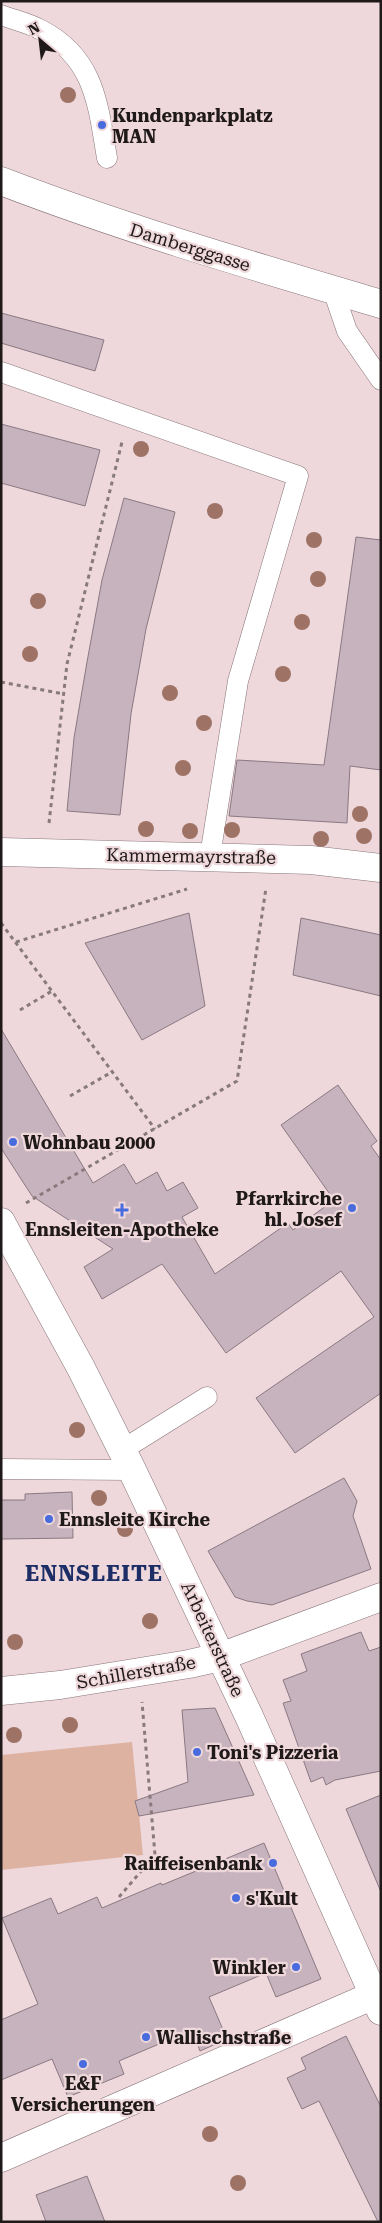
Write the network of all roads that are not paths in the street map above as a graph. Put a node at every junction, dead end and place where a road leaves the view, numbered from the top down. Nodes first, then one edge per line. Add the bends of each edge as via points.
1 (1, 15) edge
2 (107, 158) dead end
3 (1, 181) edge
4 (333, 290) junction
5 (381, 304) edge
6 (1, 372) edge
7 (381, 380) edge
8 (1, 852) edge
9 (210, 856) junction
10 (381, 868) edge
11 (10, 1215) edge
12 (207, 1397) dead end
13 (127, 1460) junction
14 (1, 1469) edge
15 (381, 1597) edge
16 (220, 1657) junction
17 (1, 1691) edge
18 (377, 2003) edge
19 (1, 2158) edge

1 - 2 lane via 40,29 62,42 80,62 98,103
3 - 4 street, Damberggasse via 174,243
4 - 5 street, Damberggasse
4 - 7 lane via 347,331
6 - 9 lane via 298,476 238,681
8 - 9 street, Kammermayrstraße
9 - 10 street, Kammermayrstraße via 311,860
11 - 13 street, Arbeiterstraße
12 - 13 lane
13 - 14 lane
13 - 16 street, Arbeiterstraße
15 - 16 street, Schillerstraße
16 - 17 street, Schillerstraße via 60,1685
16 - 18 street, Arbeiterstraße
18 - 19 street

